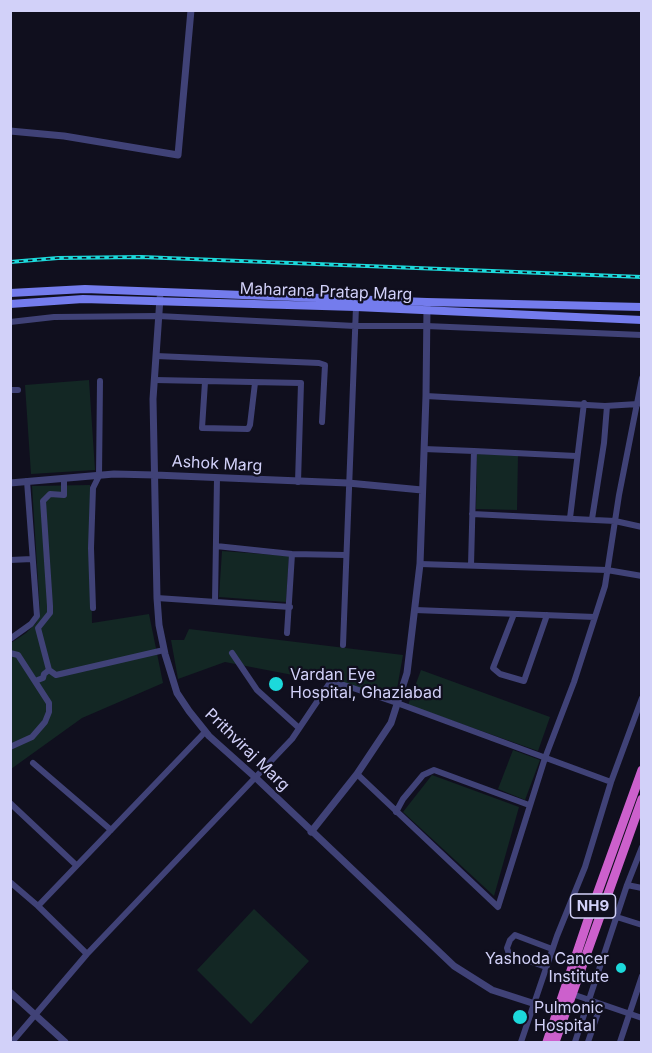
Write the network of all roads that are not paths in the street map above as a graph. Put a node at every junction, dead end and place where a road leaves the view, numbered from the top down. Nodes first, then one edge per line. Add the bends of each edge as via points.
1 (191, 10) edge
2 (10, 130) edge
3 (10, 294) edge
4 (160, 297) junction
5 (10, 304) edge
6 (427, 306) junction
7 (356, 307) junction
8 (642, 307) edge
9 (158, 316) junction
10 (642, 320) edge
11 (10, 322) edge
12 (355, 326) junction
13 (426, 326) junction
14 (642, 335) edge
15 (156, 356) junction
16 (642, 378) edge
17 (100, 381) dead end
18 (154, 381) junction
19 (205, 382) junction
20 (255, 383) junction
21 (426, 396) junction
22 (584, 404) junction
23 (638, 404) junction
24 (607, 406) junction
25 (322, 422) dead end
26 (424, 449) junction
27 (474, 450) junction
28 (576, 456) junction
29 (155, 475) junction
30 (99, 476) junction
31 (64, 478) junction
32 (217, 478) junction
33 (27, 481) junction
34 (298, 482) junction
35 (10, 483) edge
36 (348, 483) junction
37 (423, 490) junction
38 (472, 513) junction
39 (570, 518) junction
40 (592, 519) junction
41 (615, 520) junction
42 (642, 527) edge
43 (216, 546) junction
44 (292, 554) junction
45 (345, 555) junction
46 (32, 559) junction
47 (10, 560) edge
48 (420, 564) junction
49 (471, 565) junction
50 (607, 570) junction
51 (642, 576) edge
52 (157, 598) junction
53 (214, 602) junction
54 (290, 607) junction
55 (93, 608) dead end
56 (415, 609) junction
57 (514, 614) junction
58 (547, 615) junction
59 (595, 617) junction
60 (287, 633) dead end
61 (10, 639) edge
62 (343, 645) dead end
63 (164, 650) junction
64 (10, 653) edge
65 (232, 653) dead end
66 (49, 670) junction
67 (35, 681) junction
68 (642, 698) edge
69 (397, 703) junction
70 (299, 728) junction
71 (205, 732) junction
72 (10, 747) edge
73 (545, 758) junction
74 (33, 763) dead end
75 (641, 771) edge
76 (357, 774) junction
77 (256, 778) junction
78 (611, 782) junction
79 (638, 793) edge
80 (642, 799) edge
81 (10, 803) edge
82 (529, 805) junction
83 (396, 812) junction
84 (111, 830) junction
85 (311, 832) junction
86 (642, 847) edge
87 (76, 865) junction
88 (10, 882) edge
89 (627, 885) junction
90 (642, 888) edge
91 (38, 906) junction
92 (601, 912) junction
93 (618, 917) junction
94 (642, 925) edge
95 (552, 949) junction
96 (87, 954) junction
97 (546, 967) junction
98 (642, 976) edge
99 (10, 992) edge
100 (572, 994) junction
101 (590, 1000) junction
102 (534, 1004) junction
103 (601, 1004) junction
104 (562, 1013) junction
105 (629, 1014) junction
106 (36, 1016) junction
107 (642, 1018) edge
108 (12, 1042) edge
109 (65, 1042) edge
110 (521, 1042) edge
111 (547, 1042) edge
112 (555, 1042) edge
113 (575, 1042) edge
114 (588, 1042) edge
115 (620, 1042) edge

1 - 2 street via 178,155
3 - 4 main road, Maharana Pratap Marg via 85,289
4 - 5 main road, Maharana Pratap Marg
4 - 6 main road, Maharana Pratap Marg
4 - 7 main road, Maharana Pratap Marg
4 - 9 street, Prithviraj Marg
6 - 7 main road, Maharana Pratap Marg
6 - 8 main road, Maharana Pratap Marg
6 - 10 main road, Maharana Pratap Marg
6 - 13 street
7 - 12 street
9 - 11 street via 54,317
9 - 12 street
9 - 15 street, Prithviraj Marg
12 - 13 street
12 - 36 street
13 - 14 street
13 - 21 street
15 - 18 street, Prithviraj Marg
15 - 25 street via 320,363 325,366
16 - 23 street
17 - 30 street
18 - 19 street
18 - 29 street, Prithviraj Marg
19 - 20 street
19 - 20 street via 202,428 248,429
20 - 34 street via 301,383
21 - 22 street
21 - 26 street
22 - 24 street
22 - 28 street
23 - 24 street
23 - 41 street
24 - 40 street
26 - 27 street
26 - 37 street
27 - 28 street
27 - 38 street
28 - 39 street
29 - 30 street, Ashok Marg
29 - 32 street, Ashok Marg
29 - 52 street, Prithviraj Marg
30 - 31 street, Ashok Marg
30 - 55 street via 93,488
31 - 33 street, Ashok Marg
31 - 66 street via 64,495 50,494 43,501 50,613 38,628
32 - 34 street, Ashok Marg
32 - 43 street
33 - 35 street, Ashok Marg
33 - 46 street
34 - 36 street, Ashok Marg
36 - 37 street, Ashok Marg
36 - 45 street
37 - 48 street
38 - 39 street
38 - 49 street
39 - 40 street
40 - 41 street
41 - 42 street
41 - 50 street
43 - 44 street
43 - 53 street
44 - 45 street
44 - 54 street
45 - 62 street
46 - 47 street
46 - 61 street via 37,616
48 - 49 street
48 - 56 street
49 - 50 street
50 - 51 street
50 - 59 street
52 - 53 street
52 - 63 street, Prithviraj Marg
53 - 54 street
54 - 60 street
56 - 57 street
56 - 69 street via 407,673
57 - 58 street
57 - 58 street via 493,668 524,681
58 - 59 street
59 - 73 street
63 - 66 street via 56,675
63 - 71 street, Prithviraj Marg via 177,693
64 - 67 street via 18,655
65 - 70 street via 256,690
66 - 67 street
67 - 72 street via 49,703 49,712 32,736
68 - 78 street
69 - 70 street via 344,685 328,684
69 - 73 street
69 - 76 street via 391,723
70 - 77 street
71 - 77 street, Prithviraj Marg
71 - 84 street
73 - 78 street
73 - 82 street
74 - 84 street
75 - 79 highway, NH9
76 - 83 street
76 - 85 street
77 - 85 street, Prithviraj Marg
77 - 96 street
78 - 95 street via 585,867
79 - 104 highway, NH9
80 - 92 highway, NH9
81 - 87 street
82 - 83 street via 434,770 423,775
82 - 83 street via 498,907
84 - 87 street
85 - 102 street, Prithviraj Marg via 454,966 492,990
86 - 89 street
87 - 91 street
88 - 91 street
89 - 90 street
89 - 93 street
91 - 96 street
92 - 93 street
92 - 100 highway, NH9
93 - 94 street
93 - 101 street
95 - 97 street
95 - 97 street via 515,935 507,948 509,954
96 - 106 street
97 - 102 street
98 - 105 street
99 - 106 street
100 - 101 street
100 - 104 highway, NH9
101 - 103 street
101 - 113 street
102 - 104 street, Prithviraj Marg
102 - 110 street
103 - 105 street
103 - 114 street
104 - 111 highway, NH9
104 - 112 highway, NH9
105 - 107 street
105 - 115 street
106 - 108 street
106 - 109 street

